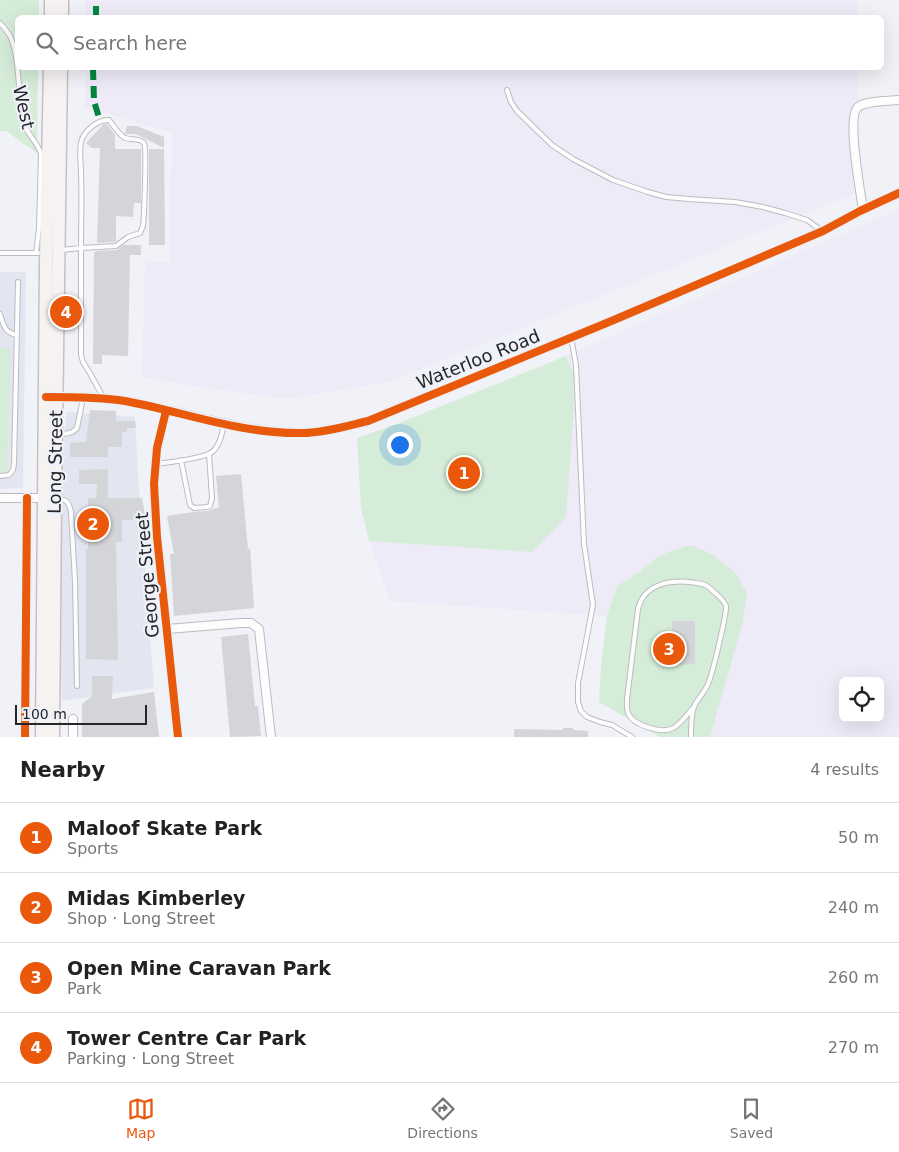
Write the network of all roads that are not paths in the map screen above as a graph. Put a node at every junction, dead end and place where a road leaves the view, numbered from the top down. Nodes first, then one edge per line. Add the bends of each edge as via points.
1 (51, 0) edge
2 (62, 0) edge
3 (50, 15) edge
4 (62, 15) edge
5 (0, 23) edge
6 (15, 60) edge
7 (16, 70) edge
8 (50, 70) edge
9 (61, 70) edge
10 (507, 90) dead end
11 (899, 100) edge
12 (899, 193) edge
13 (863, 210) junction
14 (823, 231) junction
15 (81, 248) junction
16 (47, 252) junction
17 (0, 253) edge
18 (18, 282) dead end
19 (0, 314) edge
20 (17, 335) junction
21 (571, 337) junction
22 (51, 397) junction
23 (83, 398) junction
24 (104, 399) junction
25 (166, 411) junction
26 (224, 424) junction
27 (56, 434) junction
28 (209, 454) junction
29 (181, 460) junction
30 (155, 464) junction
31 (0, 476) edge
32 (0, 498) edge
33 (27, 498) junction
34 (49, 498) junction
35 (166, 629) junction
36 (77, 686) dead end
37 (693, 708) junction
38 (73, 719) dead end
39 (25, 737) edge
40 (42, 737) edge
41 (53, 737) edge
42 (73, 737) edge
43 (178, 737) edge
44 (271, 737) edge
45 (632, 737) edge
46 (691, 737) edge

1 - 3 highway
2 - 4 highway
5 - 6 lane, West via 10,36
7 - 16 lane, West via 25,126 41,154 39,228
8 - 16 highway, Long Street
9 - 16 highway, Long Street
10 - 14 lane via 517,111 552,145 573,160 613,180 666,196 763,207 807,220
11 - 13 street via 864,104 855,111 855,160
12 - 13 street, Waterloo Road
13 - 14 street, Waterloo Road
14 - 21 street, Waterloo Road
15 - 15 lane via 80,149 89,129 100,121 109,120 123,136 140,140 145,147 143,226 140,233 116,246
15 - 16 lane
15 - 24 lane via 81,354
16 - 17 lane
16 - 22 highway, Long Street
18 - 20 lane
19 - 20 lane via 9,333
20 - 31 lane via 14,464 9,475
21 - 26 street, Waterloo Road via 368,421 302,433
21 - 45 lane via 576,365 584,544 593,605 578,683 578,702 587,717 612,725
22 - 23 street, Waterloo Road
22 - 27 highway, Long Street
22 - 34 highway, Long Street
23 - 24 street, Waterloo Road
23 - 27 lane via 77,428 69,434
24 - 25 street, Waterloo Road
25 - 26 street, Waterloo Road
25 - 30 street, George Street
26 - 28 lane via 217,447
27 - 34 highway, Long Street
28 - 29 lane
28 - 29 lane via 212,498 207,507 194,508 190,505
29 - 30 lane
30 - 35 street, George Street via 157,537
32 - 33 street
33 - 34 street
33 - 39 street, Long Street
34 - 36 lane via 67,500 70,504
34 - 40 highway, Long Street
34 - 41 highway, Long Street
35 - 43 street, George Street
35 - 44 street via 241,623 251,623 259,629
37 - 37 lane via 670,729 645,727 628,713 626,700 638,610 641,600 666,582 706,585 726,605 710,682
37 - 46 lane
38 - 42 street

